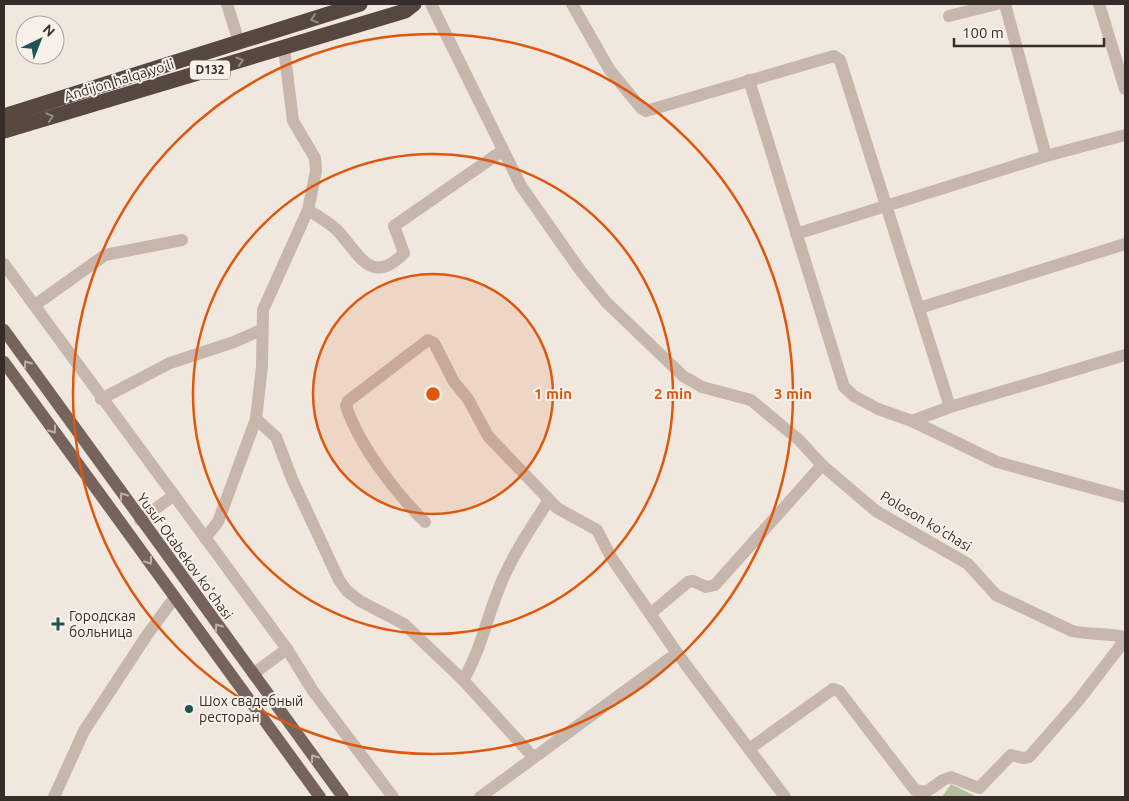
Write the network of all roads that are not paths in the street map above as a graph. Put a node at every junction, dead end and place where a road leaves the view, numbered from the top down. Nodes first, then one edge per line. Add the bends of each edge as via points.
1 (227, 4) edge
2 (360, 4) edge
3 (414, 4) edge
4 (431, 4) edge
5 (572, 4) edge
6 (997, 4) edge
7 (1005, 4) edge
8 (1099, 4) edge
9 (949, 16) dead end
10 (239, 42) junction
11 (284, 48) junction
12 (749, 80) junction
13 (1125, 89) edge
14 (4, 116) edge
15 (4, 131) edge
16 (1125, 134) edge
17 (502, 151) junction
18 (1046, 156) junction
19 (886, 207) junction
20 (308, 210) junction
21 (796, 234) junction
22 (182, 240) dead end
23 (1125, 244) edge
24 (4, 264) edge
25 (35, 305) junction
26 (919, 308) junction
27 (4, 330) edge
28 (261, 330) junction
29 (1125, 355) edge
30 (6, 370) edge
31 (101, 399) junction
32 (950, 407) junction
33 (256, 419) junction
34 (912, 421) junction
35 (822, 465) junction
36 (173, 496) junction
37 (1125, 497) edge
38 (549, 500) junction
39 (140, 520) junction
40 (425, 522) dead end
41 (205, 538) junction
42 (175, 597) junction
43 (650, 614) junction
44 (1125, 638) edge
45 (287, 649) junction
46 (677, 653) junction
47 (253, 674) junction
48 (464, 680) junction
49 (750, 749) junction
50 (533, 757) junction
51 (54, 797) edge
52 (320, 797) edge
53 (343, 797) edge
54 (393, 797) edge
55 (480, 797) edge
56 (785, 797) edge

1 - 10 street
2 -> 10 highway, Andijon halqa yo‘li / D132
3 - 11 highway, Andijon halqa yo‘li / D132 via 405,11
4 - 17 street, Poloson ko'chasi
5 - 12 street via 609,69 644,110
6 - 9 street
7 - 18 street
8 - 13 street
10 - 14 highway, Andijon halqa yo‘li / D132
15 -> 11 highway, Andijon halqa yo‘li / D132
11 - 20 street via 293,121 316,164
12 - 19 street via 834,56 840,60
12 - 21 street
16 - 18 street
17 - 20 street via 394,226 404,253 382,268 374,268 365,262 338,231
17 - 35 street, Poloson ko'chasi via 521,186 606,302 683,376 702,387 751,400 799,440
18 - 19 street
19 - 21 street
19 - 26 street
20 - 28 street via 268,297
21 - 34 street via 844,387 878,409
22 - 25 street via 105,255
23 - 26 street
24 - 25 street
25 - 31 street
26 - 32 street
39 -> 27 main road, Yusuf Otabekov ko'chasi
28 - 31 street via 170,363
28 - 33 street via 262,366
29 - 32 street
30 -> 42 main road
31 - 36 street
32 - 34 street
33 - 41 street via 218,522
33 - 48 street via 276,437 300,496 347,591 360,602 404,624
34 - 37 street via 997,462
35 - 43 street via 715,585 706,587 688,582
35 - 44 street, Poloson ko'chasi via 876,510 968,564 996,595 1072,631
36 - 39 street
36 - 41 street
38 - 40 street via 488,436 434,343 428,340 346,406 379,469
38 - 43 street via 557,508 597,530
38 - 48 street via 501,584
47 -> 39 main road, Yusuf Otabekov ko'chasi
41 - 45 street
42 - 51 street via 84,731
42 - 52 main road
43 - 46 street
44 - 49 street via 1078,701 1029,757 1010,755 979,788 951,778 926,792 915,790 839,690 833,689
45 - 47 street
45 - 54 street via 313,691
46 - 49 street
46 - 50 street
53 -> 47 main road, Yusuf Otabekov ko'chasi
48 - 50 street
49 - 56 street
50 - 55 street

